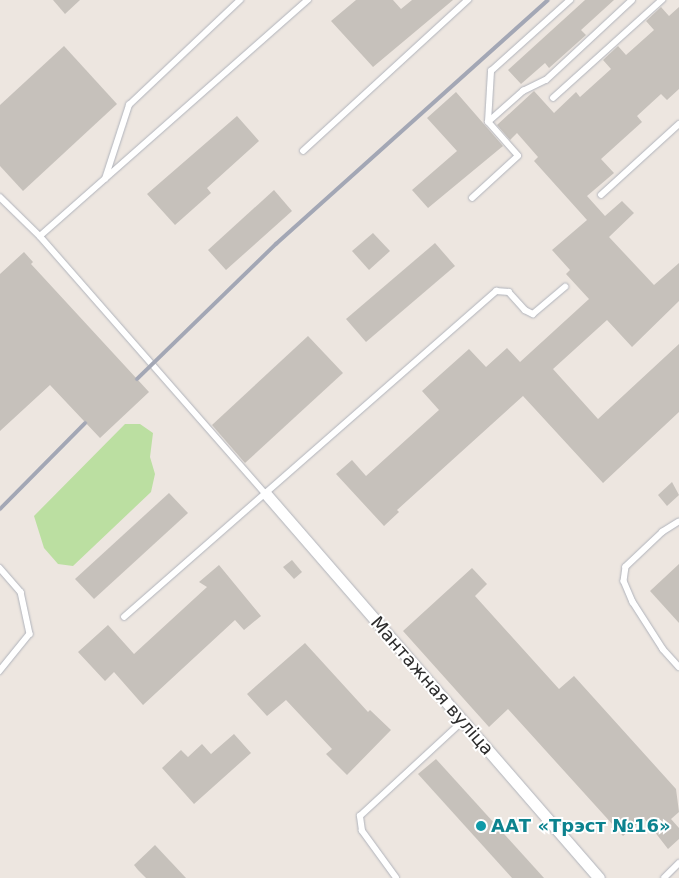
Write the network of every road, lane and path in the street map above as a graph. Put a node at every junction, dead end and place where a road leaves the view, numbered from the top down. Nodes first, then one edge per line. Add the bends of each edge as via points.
1 (240, 0) edge
2 (308, 0) edge
3 (468, 0) edge
4 (570, 0) edge
5 (632, 0) edge
6 (662, 0) edge
7 (553, 98) dead end
8 (488, 122) junction
9 (679, 124) edge
10 (303, 151) dead end
11 (104, 181) junction
12 (601, 195) dead end
13 (0, 197) edge
14 (472, 198) dead end
15 (40, 236) junction
16 (564, 287) dead end
17 (266, 494) junction
18 (679, 522) edge
19 (0, 568) edge
20 (124, 617) dead end
21 (679, 667) edge
22 (0, 671) edge
23 (463, 721) junction
24 (679, 863) edge
25 (396, 878) edge
26 (599, 878) edge
27 (664, 878) edge

1 - 11 lane via 129,105
2 - 11 lane
3 - 10 lane
4 - 8 lane via 491,71
5 - 8 lane via 546,80 523,91
6 - 7 lane
8 - 14 lane via 518,156
9 - 12 lane
11 - 15 lane
13 - 15 lane
15 - 17 lane
16 - 17 lane via 533,314 509,292 496,291
17 - 20 lane
17 - 23 street, Мантажная вуліца
18 - 21 lane via 663,532 626,567 624,581 632,602
19 - 22 lane via 21,592 30,634
23 - 25 lane via 360,816 362,831
23 - 26 street, Мантажная вуліца
24 - 27 lane

